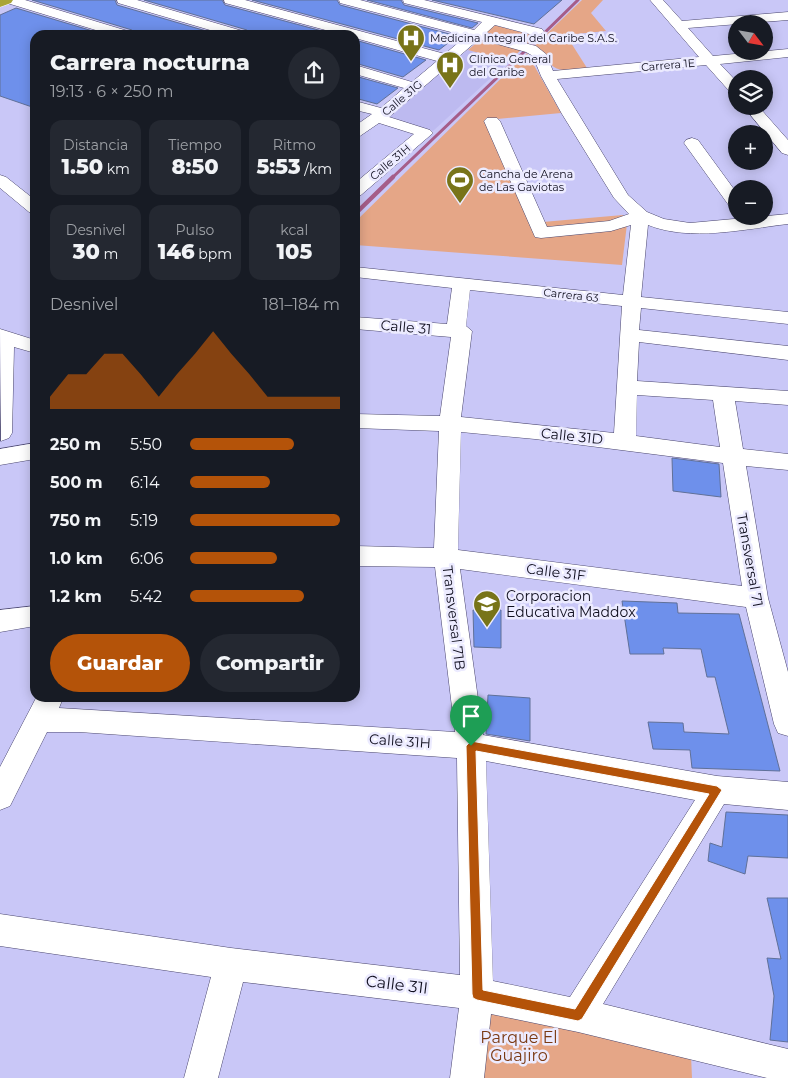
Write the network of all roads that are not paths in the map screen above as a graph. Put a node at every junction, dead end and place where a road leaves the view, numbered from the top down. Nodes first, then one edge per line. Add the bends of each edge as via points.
1 (6, 0) edge
2 (12, 0) edge
3 (123, 0) edge
4 (230, 0) edge
5 (283, 0) edge
6 (345, 0) edge
7 (409, 0) edge
8 (656, 0) edge
9 (0, 3) edge
10 (69, 4) dead end
11 (483, 4) dead end
12 (739, 6) dead end
13 (266, 10) junction
14 (53, 12) junction
15 (469, 15) junction
16 (748, 15) edge
17 (788, 16) edge
18 (773, 18) edge
19 (492, 21) junction
20 (728, 22) edge
21 (678, 25) junction
22 (243, 27) edge
23 (110, 30) edge
24 (340, 30) edge
25 (536, 32) dead end
26 (360, 35) edge
27 (476, 35) junction
28 (773, 41) edge
29 (787, 54) edge
30 (447, 59) junction
31 (712, 61) junction
32 (360, 71) edge
33 (548, 76) junction
34 (728, 80) edge
35 (414, 87) junction
36 (360, 106) edge
37 (758, 115) edge
38 (381, 116) junction
39 (492, 121) dead end
40 (360, 130) edge
41 (692, 143) dead end
42 (788, 150) edge
43 (0, 180) edge
44 (360, 187) edge
45 (728, 191) edge
46 (30, 204) edge
47 (642, 216) junction
48 (773, 219) edge
49 (788, 219) edge
50 (728, 224) edge
51 (360, 273) edge
52 (462, 283) junction
53 (632, 298) junction
54 (788, 318) edge
55 (360, 323) edge
56 (456, 331) junction
57 (630, 335) junction
58 (2, 336) edge
59 (30, 345) edge
60 (788, 353) edge
61 (626, 387) junction
62 (723, 395) junction
63 (788, 398) edge
64 (360, 421) edge
65 (450, 424) junction
66 (1, 433) edge
67 (625, 442) junction
68 (30, 452) edge
69 (733, 457) junction
70 (0, 458) edge
71 (788, 462) edge
72 (360, 556) edge
73 (446, 558) junction
74 (756, 598) junction
75 (30, 617) edge
76 (0, 622) edge
77 (44, 709) edge
78 (788, 724) edge
79 (471, 746) junction
80 (717, 790) junction
81 (0, 796) edge
82 (788, 796) edge
83 (0, 930) edge
84 (231, 964) junction
85 (477, 994) junction
86 (578, 1015) junction
87 (788, 1066) edge
88 (201, 1078) edge
89 (467, 1078) edge

1 - 9 highway
2 - 14 street
3 - 22 street
4 - 13 street
5 - 13 street
6 - 27 street
7 - 15 street
8 - 21 street
10 - 14 street
11 - 15 street
12 - 16 street
13 - 22 street
13 - 24 street
14 - 23 street
15 - 19 street
17 - 18 street
19 - 25 street
19 - 27 street, Calle 31G
20 - 21 street
21 - 31 street
26 - 30 street
27 - 30 street, Calle 31G
27 - 33 street via 531,49 539,54
28 - 29 street
29 - 31 street, Carrera 1E
30 - 35 street, Calle 31G
31 - 33 street, Carrera 1E
31 - 34 street
32 - 35 street
33 - 47 street via 622,198
35 - 38 street, Calle 31G
36 - 38 street
37 - 42 street
38 - 40 street, Calle 31G
38 - 44 street, Calle 31H via 425,132
39 - 47 street via 541,233 610,226
41 - 45 street
43 - 46 street
47 - 50 street via 676,227 702,228
47 - 53 street
48 - 49 street
51 - 52 street, Carrera 63
52 - 53 street, Carrera 63
52 - 56 street, Transversal 71B
53 - 54 street, Carrera 63
53 - 57 street
55 - 56 street, Calle 31
56 - 65 street, Transversal 71B via 462,331
57 - 60 street
57 - 61 street
58 - 59 street
58 - 66 street
61 - 62 street
61 - 67 street
62 - 63 street
62 - 69 street, Transversal 71
64 - 65 street, Calle 31D
65 - 67 street, Calle 31D
65 - 73 street, Transversal 71B
67 - 69 street, Calle 31D
68 - 70 street
69 - 71 street, Calle 31D
69 - 74 street, Transversal 71
72 - 73 street, Calle 31F
73 - 74 street, Calle 31F
73 - 79 street, Transversal 71B
74 - 78 street, Transversal 71
75 - 76 street
77 - 79 street, Calle 31H via 79,720
77 - 81 street
79 - 80 street, Calle 31H
79 - 85 street, Transversal 71B
80 - 82 street, Calle 31H
80 - 86 street
83 - 84 street, Calle 31I
84 - 85 street, Calle 31I
84 - 88 street
85 - 86 street, Calle 31I
85 - 89 street, Transversal 71B
86 - 87 street, Calle 31I

